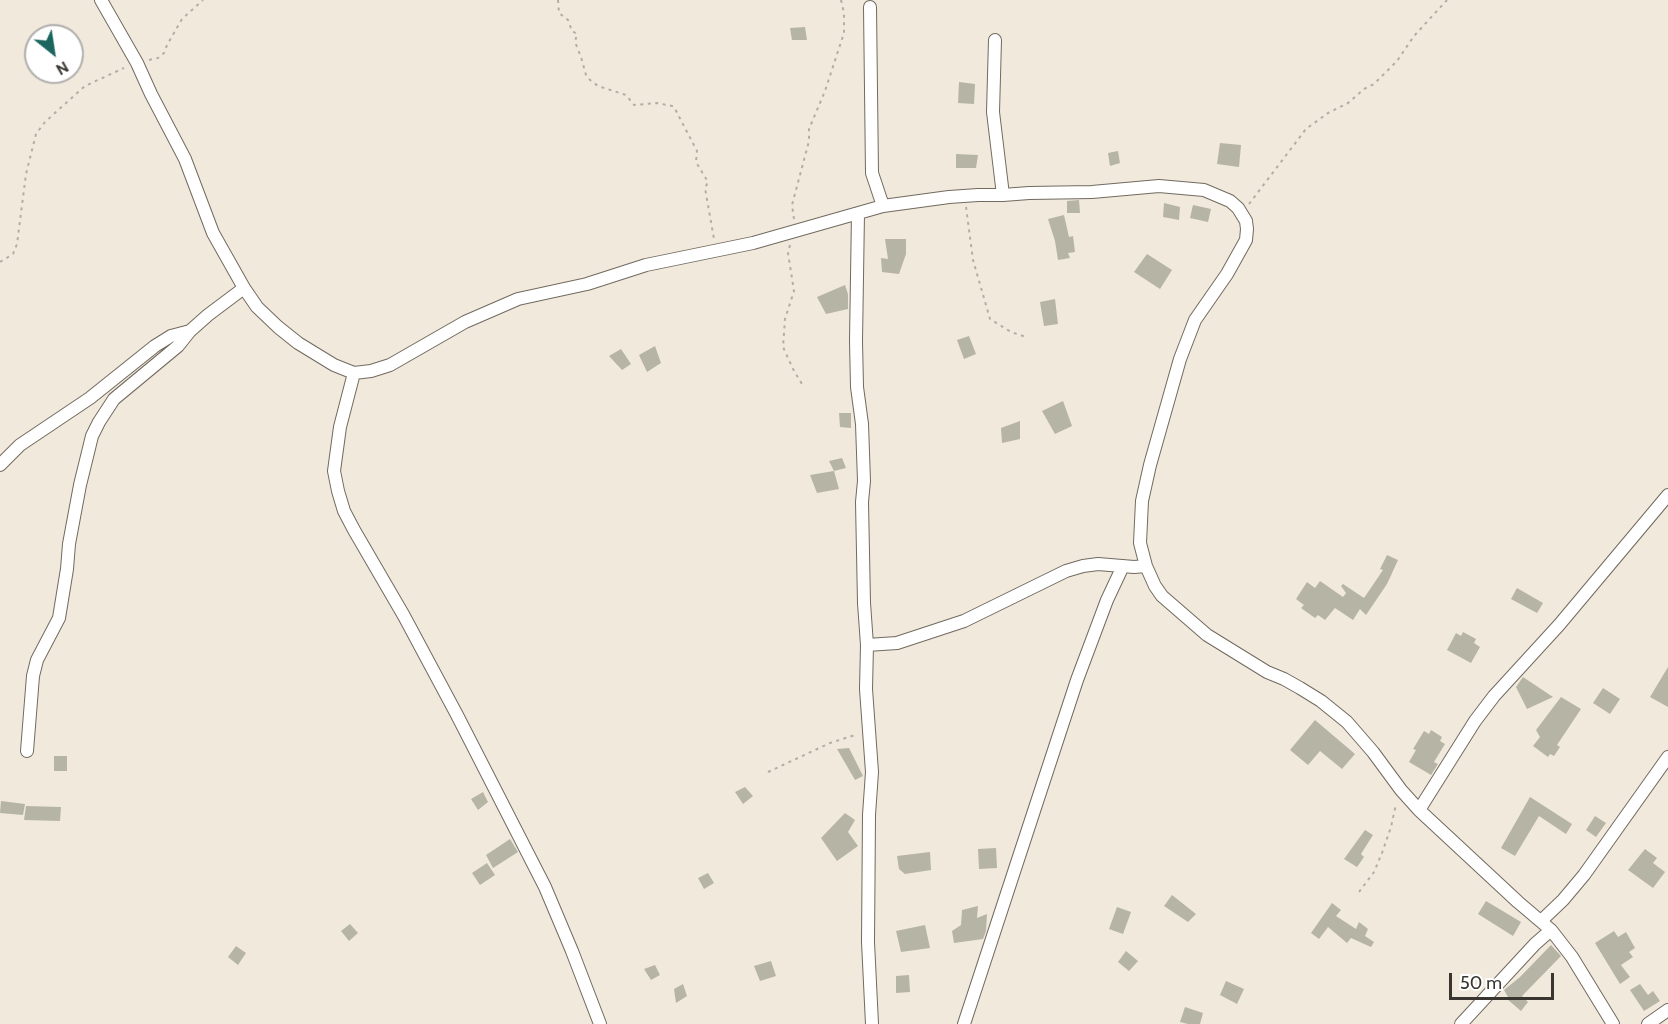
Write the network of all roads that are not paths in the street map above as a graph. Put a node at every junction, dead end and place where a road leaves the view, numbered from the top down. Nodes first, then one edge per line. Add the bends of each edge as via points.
1 (101, 0) edge
2 (870, 7) dead end
3 (995, 40) dead end
4 (1003, 195) junction
5 (883, 207) junction
6 (858, 213) junction
7 (244, 288) junction
8 (190, 331) junction
9 (354, 373) junction
10 (0, 465) edge
11 (1668, 495) edge
12 (1123, 566) junction
13 (1146, 566) junction
14 (867, 645) junction
15 (27, 751) dead end
16 (1668, 757) edge
17 (1419, 810) junction
18 (1546, 925) junction
19 (1668, 1010) edge
20 (600, 1024) edge
21 (872, 1024) edge
22 (964, 1024) edge
23 (1461, 1024) edge
24 (1613, 1024) edge
25 (1648, 1024) edge

1 - 7 street via 137,63 184,159 213,233
2 - 5 street via 872,173
3 - 4 street via 993,112
4 - 5 street
4 - 13 street via 1159,186 1186,188 1218,195 1242,214 1246,240 1187,338 1150,465 1142,501 1140,543
5 - 6 street
6 - 9 street via 793,233 646,265 587,284 518,299 465,322 390,365
6 - 14 street via 855,341 862,424
7 - 8 street
7 - 9 street via 257,307 298,343
8 - 10 street via 155,346
8 - 15 street via 178,346 114,399 92,436 69,544 59,618 33,675
9 - 20 street via 334,471 344,511 457,715 545,887
11 - 17 street via 1494,696
12 - 13 street
12 - 14 street via 1098,564 1066,571 964,621 897,643
12 - 22 street via 1073,691
13 - 17 street via 1162,596 1207,636 1300,688 1347,722
14 - 21 street via 872,772 868,942
16 - 18 street
17 - 18 street
18 - 23 street via 1534,944
18 - 24 street via 1572,957
19 - 25 street

